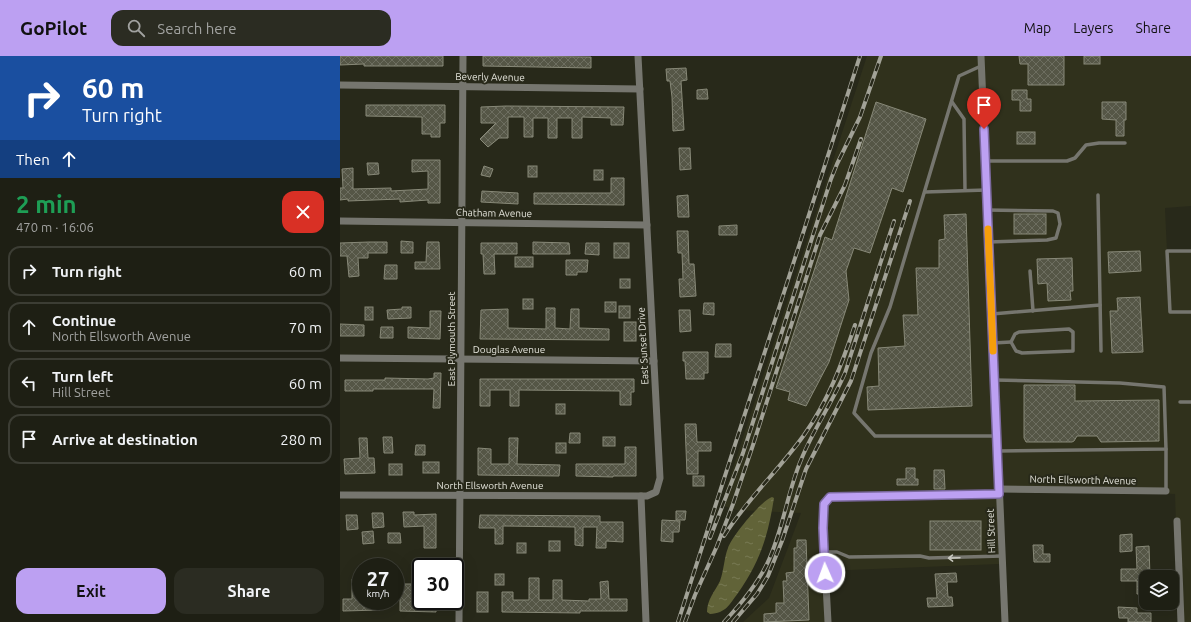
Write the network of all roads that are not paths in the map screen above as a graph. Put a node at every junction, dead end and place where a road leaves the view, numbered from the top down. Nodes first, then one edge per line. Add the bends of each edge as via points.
1 (463, 56) edge
2 (638, 56) edge
3 (981, 56) edge
4 (981, 66) junction
5 (340, 85) edge
6 (463, 87) junction
7 (640, 89) junction
8 (952, 102) junction
9 (1125, 144) dead end
10 (985, 161) junction
11 (965, 190) junction
12 (986, 190) junction
13 (925, 192) junction
14 (1098, 196) dead end
15 (987, 210) junction
16 (340, 221) edge
17 (462, 222) junction
18 (647, 225) junction
19 (989, 242) junction
20 (1191, 251) edge
21 (1030, 271) dead end
22 (1100, 306) junction
23 (1033, 311) junction
24 (1191, 312) edge
25 (992, 314) junction
26 (1011, 342) junction
27 (993, 343) junction
28 (1101, 351) dead end
29 (340, 358) edge
30 (461, 359) junction
31 (654, 361) junction
32 (995, 380) junction
33 (1180, 402) dead end
34 (1191, 402) edge
35 (997, 436) junction
36 (1166, 449) junction
37 (998, 451) junction
38 (999, 491) junction
39 (1166, 491) joint
40 (340, 495) edge
41 (460, 495) junction
42 (641, 496) junction
43 (1177, 521) dead end
44 (824, 552) junction
45 (1002, 556) junction
46 (458, 622) edge
47 (646, 622) edge
48 (828, 622) edge
49 (1005, 622) edge
50 (1181, 622) edge

1 - 6 street, East Plymouth Street
2 - 7 street, East Sunset Drive
3 - 4 street, Hill Street
4 - 8 lane via 960,76
4 - 10 street, Hill Street
5 - 6 street, Beverly Avenue
6 - 7 street, Beverly Avenue
6 - 17 street, East Plymouth Street
7 - 18 street, East Sunset Drive
8 - 11 lane via 964,119
8 - 13 lane
9 - 10 lane via 1086,145 1075,158 1068,161
10 - 12 street, Hill Street
11 - 12 lane
11 - 13 lane
12 - 15 street, Hill Street
13 - 35 lane via 890,306 871,353 854,413 876,436
14 - 22 lane
15 - 19 street, Hill Street
15 - 19 lane via 1053,211 1058,213 1060,224 1056,238
16 - 17 street, Chatham Avenue
17 - 18 street, Chatham Avenue
17 - 30 street, East Plymouth Street
18 - 31 street, East Sunset Drive
19 - 25 street, Hill Street
20 - 24 lane via 1167,251 1170,312
21 - 23 lane
22 - 23 lane
22 - 28 lane
23 - 25 lane
25 - 27 street, Hill Street
26 - 26 lane via 1019,332 1069,329 1073,332 1074,348 1073,351 1022,353 1016,351
26 - 27 lane
27 - 32 street, Hill Street
29 - 30 street, Douglas Avenue
30 - 31 street, Douglas Avenue
30 - 41 street, East Plymouth Street
31 - 42 street, East Sunset Drive via 660,478 656,492
32 - 35 street, Hill Street
32 - 36 lane via 1120,383 1164,387
33 - 34 lane
35 - 37 street, Hill Street
36 - 37 lane
36 - 39 lane
37 - 38 street, Hill Street
38 - 39 street, North Ellsworth Avenue
38 - 44 street, North Ellsworth Avenue via 830,497 824,504
38 - 45 street, Hill Street
40 - 41 street, North Ellsworth Avenue
41 - 42 street, North Ellsworth Avenue
41 - 46 street, East Plymouth Street
42 - 47 street
43 - 50 street
45 -> 44 lane via 849,558 837,552
44 - 48 street
45 - 49 street, Hill Street

